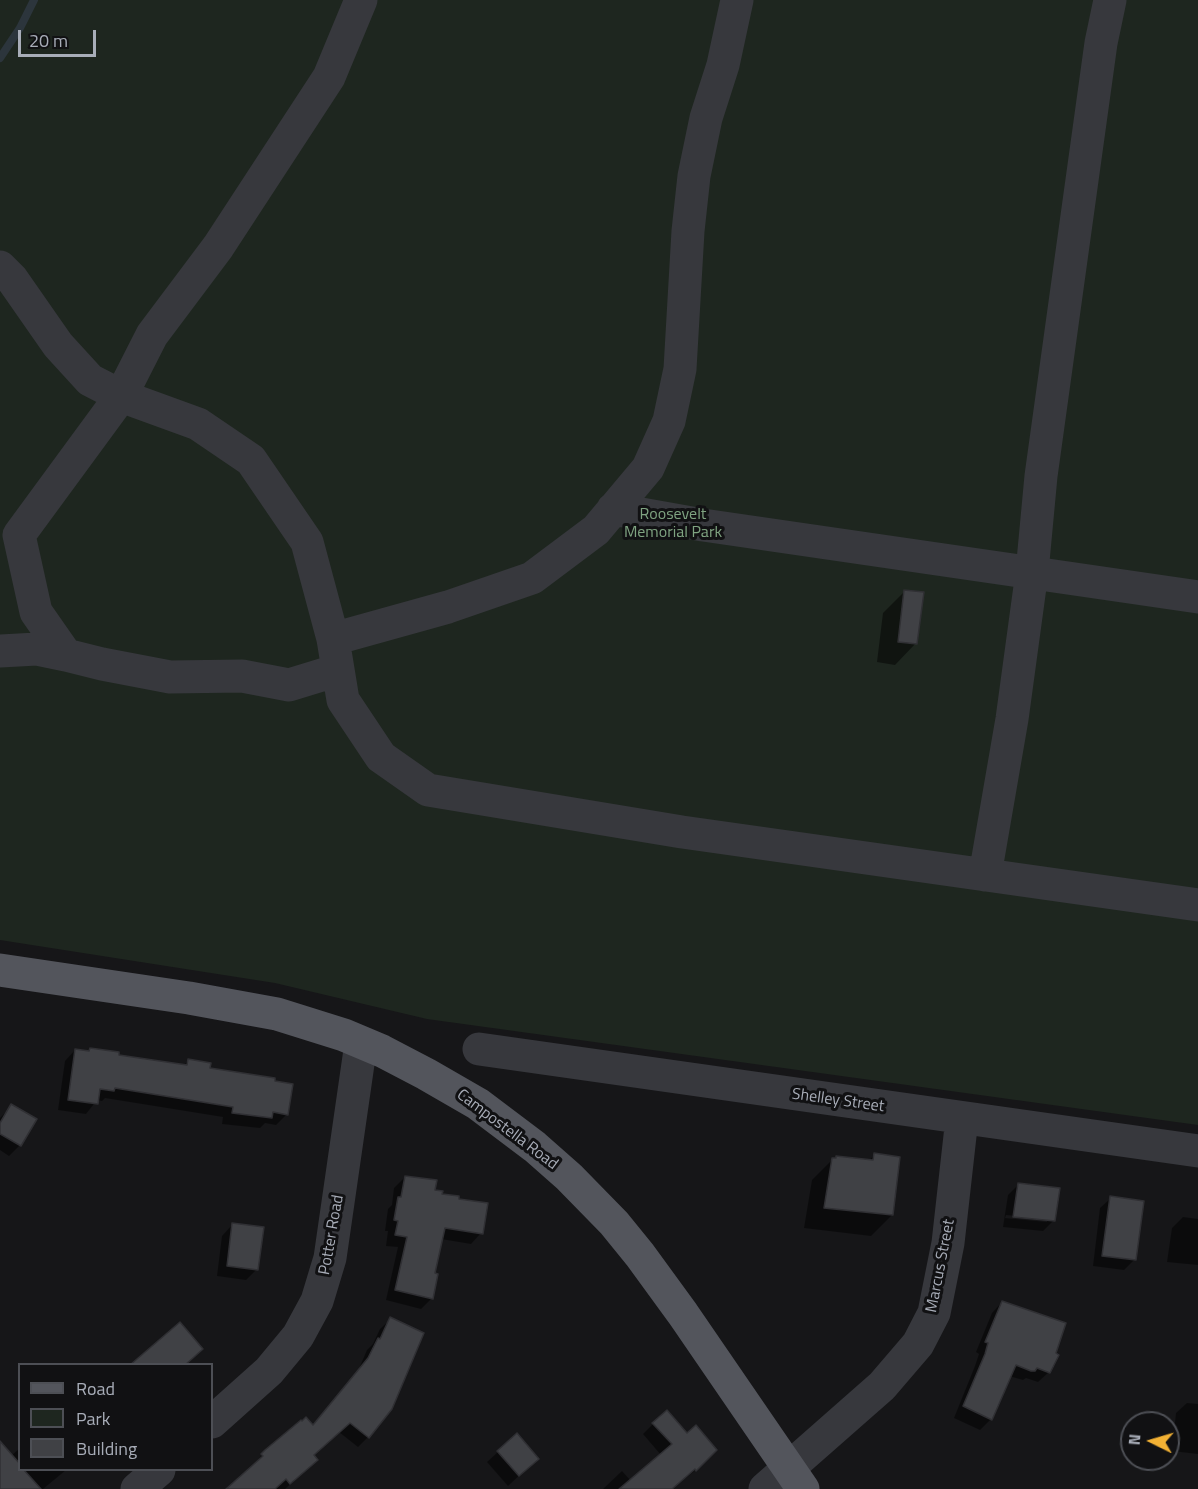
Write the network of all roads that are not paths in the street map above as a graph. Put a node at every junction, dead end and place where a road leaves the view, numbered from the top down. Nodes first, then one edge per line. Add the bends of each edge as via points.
1 (361, 0) edge
2 (737, 0) edge
3 (1110, 0) edge
4 (0, 267) edge
5 (121, 396) junction
6 (613, 509) junction
7 (9, 546) edge
8 (1032, 572) junction
9 (1198, 597) edge
10 (0, 651) edge
11 (66, 655) junction
12 (336, 655) junction
13 (985, 875) junction
14 (1198, 905) edge
15 (0, 970) edge
16 (361, 1043) junction
17 (479, 1049) dead end
18 (962, 1118) junction
19 (1198, 1150) edge
20 (213, 1421) edge
21 (158, 1471) edge
22 (786, 1482) edge
23 (137, 1489) edge

1 - 5 street via 329,77 218,248 152,335
2 - 6 street via 694,176 687,231 680,369 669,421 648,468
3 - 8 street via 1041,476
4 - 5 street via 58,345 90,380
5 - 7 street
5 - 12 street via 198,424 251,460 307,542
6 - 8 street
6 - 12 street via 596,530 532,578 448,607
7 - 11 street via 36,612
8 - 9 street
8 - 13 street
10 - 11 street via 37,648
11 - 12 street via 170,677 242,676 289,685
12 - 13 street via 343,700 381,757 428,790
13 - 14 street
15 - 16 main road, Campostella Road via 277,1014
16 - 20 street, Potter Road via 330,1258 317,1301 298,1336 276,1362
16 - 22 main road, Campostella Road via 478,1104 535,1147 614,1223 640,1255
17 - 18 street, Shelley Street
18 - 19 street, Shelley Street
18 - 22 street, Marcus Street via 948,1244 934,1313 918,1344 882,1386
21 - 23 street

